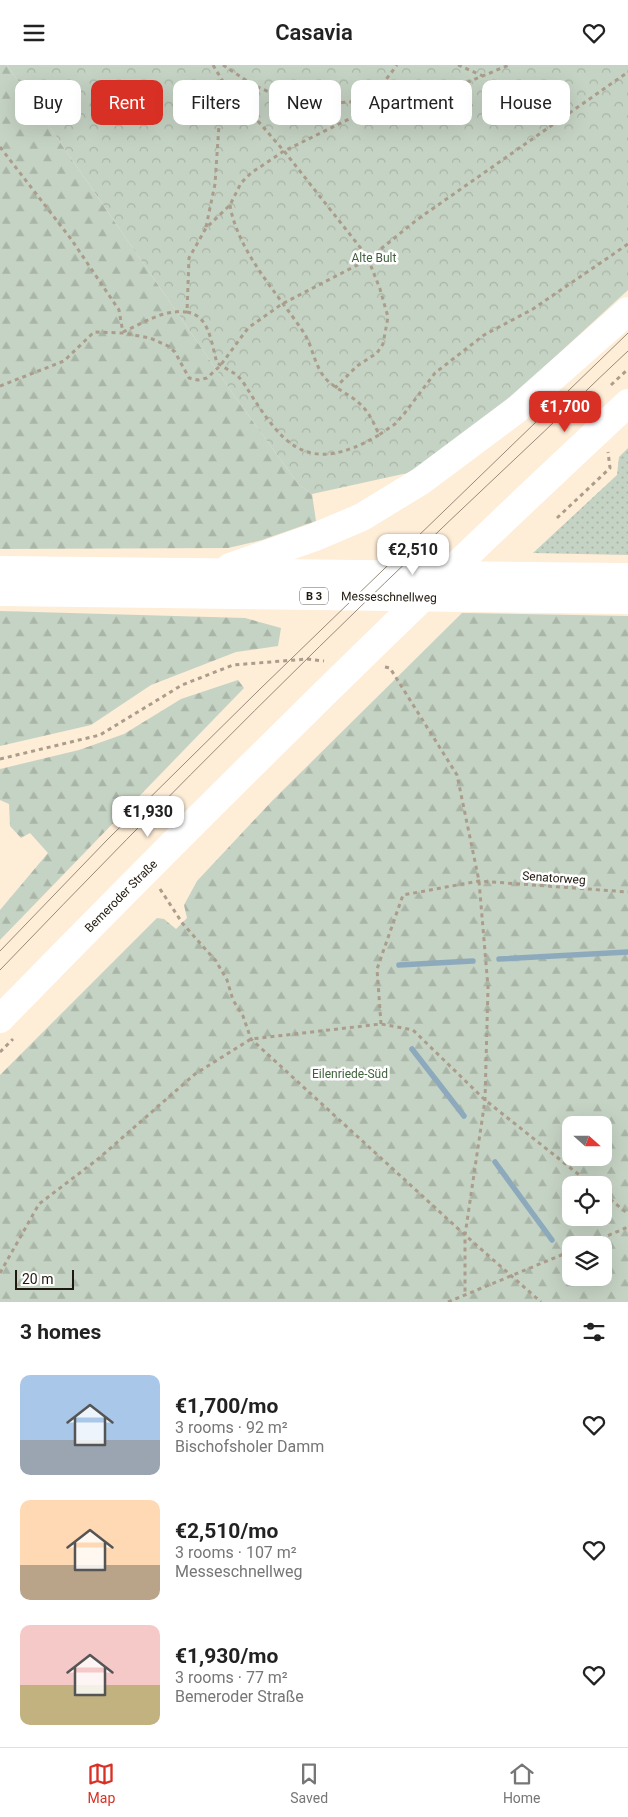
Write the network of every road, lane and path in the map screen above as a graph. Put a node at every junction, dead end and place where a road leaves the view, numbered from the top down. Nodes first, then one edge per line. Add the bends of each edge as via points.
1 (212, 65) edge
2 (223, 65) edge
3 (397, 65) edge
4 (458, 65) edge
5 (509, 65) edge
6 (628, 72) edge
7 (484, 77) junction
8 (222, 80) edge
9 (386, 80) edge
10 (472, 81) edge
11 (351, 101) edge
12 (351, 118) edge
13 (259, 122) edge
14 (219, 125) edge
15 (0, 147) edge
16 (284, 151) junction
17 (230, 205) junction
18 (206, 228) junction
19 (628, 244) edge
20 (367, 258) junction
21 (282, 304) junction
22 (187, 311) junction
23 (628, 311) edge
24 (123, 333) junction
25 (220, 366) junction
26 (0, 386) edge
27 (335, 388) junction
28 (628, 403) edge
29 (379, 435) junction
30 (608, 451) dead end
31 (557, 518) dead end
32 (0, 570) edge
33 (216, 573) junction
34 (628, 577) edge
35 (0, 592) edge
36 (628, 600) edge
37 (479, 881) junction
38 (628, 892) edge
39 (165, 895) dead end
40 (0, 1019) edge
41 (381, 1024) junction
42 (251, 1039) junction
43 (485, 1100) junction
44 (581, 1176) edge
45 (612, 1201) edge
46 (628, 1214) edge
47 (628, 1227) edge
48 (465, 1235) junction
49 (607, 1236) edge
50 (562, 1255) edge
51 (0, 1273) edge
52 (512, 1277) junction
53 (465, 1295) junction
54 (448, 1302) edge
55 (541, 1302) edge

1 - 8 path
2 - 11 path via 254,85 288,100 313,105
3 - 9 path
4 - 7 path
5 - 7 path
6 - 20 path
7 - 10 path
12 - 16 path
13 - 16 path
14 - 18 path via 215,184
15 - 24 path via 71,239 120,310
16 - 17 path via 251,173 241,183
16 - 20 path
17 - 18 path
17 - 21 path via 238,231
18 - 22 path via 188,258
19 - 29 path via 534,309 484,335 435,373 395,424
20 - 21 path
20 - 27 path via 386,307 388,325 377,353 357,366
21 - 25 path via 248,328
21 - 27 path via 302,330 316,365
22 - 24 path via 163,313
22 - 25 path via 195,313 206,323
23 - 33 main road via 516,411 422,481 362,517
24 - 25 path via 150,338 168,346 175,351 190,378 207,378
24 - 26 path via 94,332 64,361
25 - 29 path via 237,375 276,431 307,454 327,455 363,444
27 - 29 path via 358,402
28 - 40 main road, Bemeroder Straße via 328,690
30 - 31 path via 610,468
32 - 33 main road, Messeschnellweg / B 3
33 - 34 main road, Messeschnellweg / B 3
35 - 36 main road, Messeschnellweg / B 3
37 - 38 path, Senatorweg
37 - 41 path, Senatorweg via 403,895 377,969
37 - 43 path via 488,987
39 - 42 path via 183,924 216,961 228,980 233,1000
41 - 42 path
41 - 43 path via 413,1031
42 - 48 path
42 - 51 path via 195,1074 98,1159 39,1204
43 - 44 path
43 - 48 path
45 - 46 path
47 - 49 path
48 - 52 path
48 - 53 path
50 - 52 path
52 - 53 path
52 - 55 path
53 - 54 path

